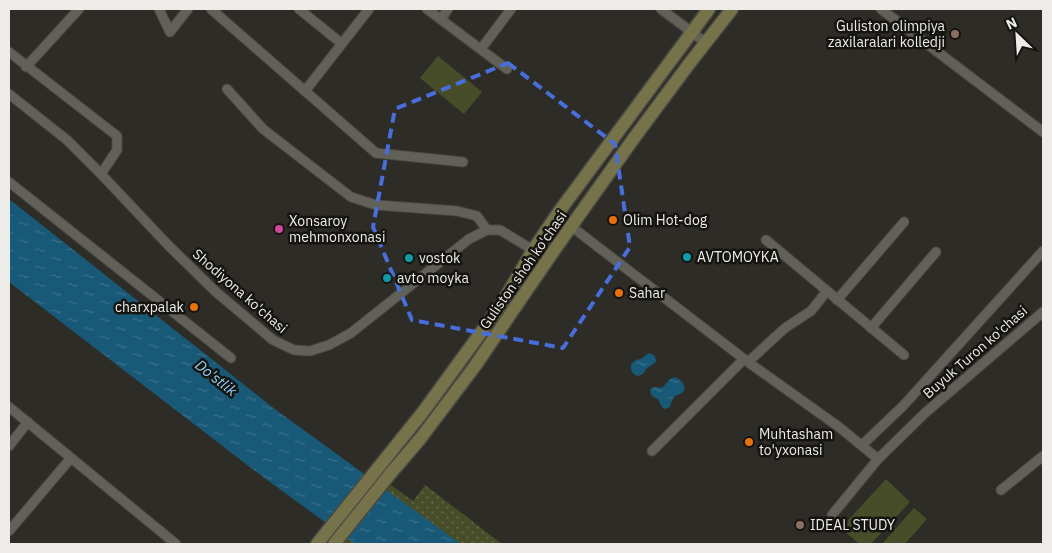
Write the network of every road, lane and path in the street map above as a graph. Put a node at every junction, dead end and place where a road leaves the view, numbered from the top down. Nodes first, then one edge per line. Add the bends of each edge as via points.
1 (79, 9) edge
2 (159, 9) edge
3 (188, 9) edge
4 (211, 9) edge
5 (299, 9) edge
6 (369, 9) edge
7 (428, 9) edge
8 (448, 9) edge
9 (511, 9) edge
10 (661, 9) edge
11 (709, 9) edge
12 (732, 9) edge
13 (881, 9) edge
14 (440, 19) junction
15 (692, 32) junction
16 (706, 42) junction
17 (341, 43) junction
18 (481, 49) junction
19 (9, 52) edge
20 (26, 67) junction
21 (507, 69) dead end
22 (227, 89) dead end
23 (305, 91) junction
24 (9, 94) edge
25 (1043, 132) edge
26 (463, 162) dead end
27 (101, 174) junction
28 (9, 182) edge
29 (904, 222) dead end
30 (572, 227) junction
31 (487, 230) junction
32 (766, 240) dead end
33 (534, 250) junction
34 (1043, 251) edge
35 (936, 252) dead end
36 (827, 291) junction
37 (837, 300) junction
38 (1043, 312) edge
39 (871, 328) junction
40 (904, 355) dead end
41 (231, 358) dead end
42 (746, 361) junction
43 (9, 407) edge
44 (28, 422) junction
45 (862, 445) junction
46 (9, 446) edge
47 (652, 450) dead end
48 (1043, 456) edge
49 (71, 458) junction
50 (878, 459) junction
51 (385, 470) junction
52 (1002, 490) dead end
53 (832, 515) dead end
54 (9, 531) edge
55 (171, 543) edge
56 (317, 544) edge
57 (334, 544) edge

1 - 20 street
2 - 3 street via 170,32
4 - 23 street
5 - 17 street
6 - 17 street
7 - 14 street
8 - 14 street
9 - 18 street
10 - 15 street
11 - 15 main road, Guliston shoh ko'chasi
12 - 16 main road, Guliston shoh ko'chasi
13 - 25 street
14 - 18 street
15 - 16 street
15 - 33 main road, Guliston shoh ko'chasi via 569,197
16 - 30 main road, Guliston shoh ko'chasi
17 - 23 street
18 - 21 street
19 - 20 street
20 - 27 street via 117,136 116,150
22 - 31 street via 263,129 351,197 376,205 457,211 477,216
23 - 26 street via 376,153
24 - 27 street, Shodiyona ko'chasi via 66,140
27 - 31 street, Shodiyona ko'chasi via 216,292 273,340 294,350 310,351 330,345 351,333 468,239
28 - 41 street
29 - 37 street
30 - 42 street
30 - 51 main road, Guliston shoh ko'chasi via 420,439
31 - 33 street via 500,230
32 - 36 street
33 - 51 main road, Guliston shoh ko'chasi via 501,305
34 - 45 street via 903,406
35 - 39 street
36 - 37 street
36 - 42 street via 812,311 785,328
37 - 39 street
38 - 50 street, Buyuk Turon ko'chasi via 925,413
39 - 40 street
42 - 45 street
42 - 47 street
43 - 44 street
44 - 46 street
44 - 49 street
45 - 50 street
48 - 52 street
49 - 54 street
49 - 55 street
50 - 53 street, Buyuk Turon ko'chasi
51 - 56 main road, Guliston shoh ko'chasi
51 - 57 main road, Guliston shoh ko'chasi

